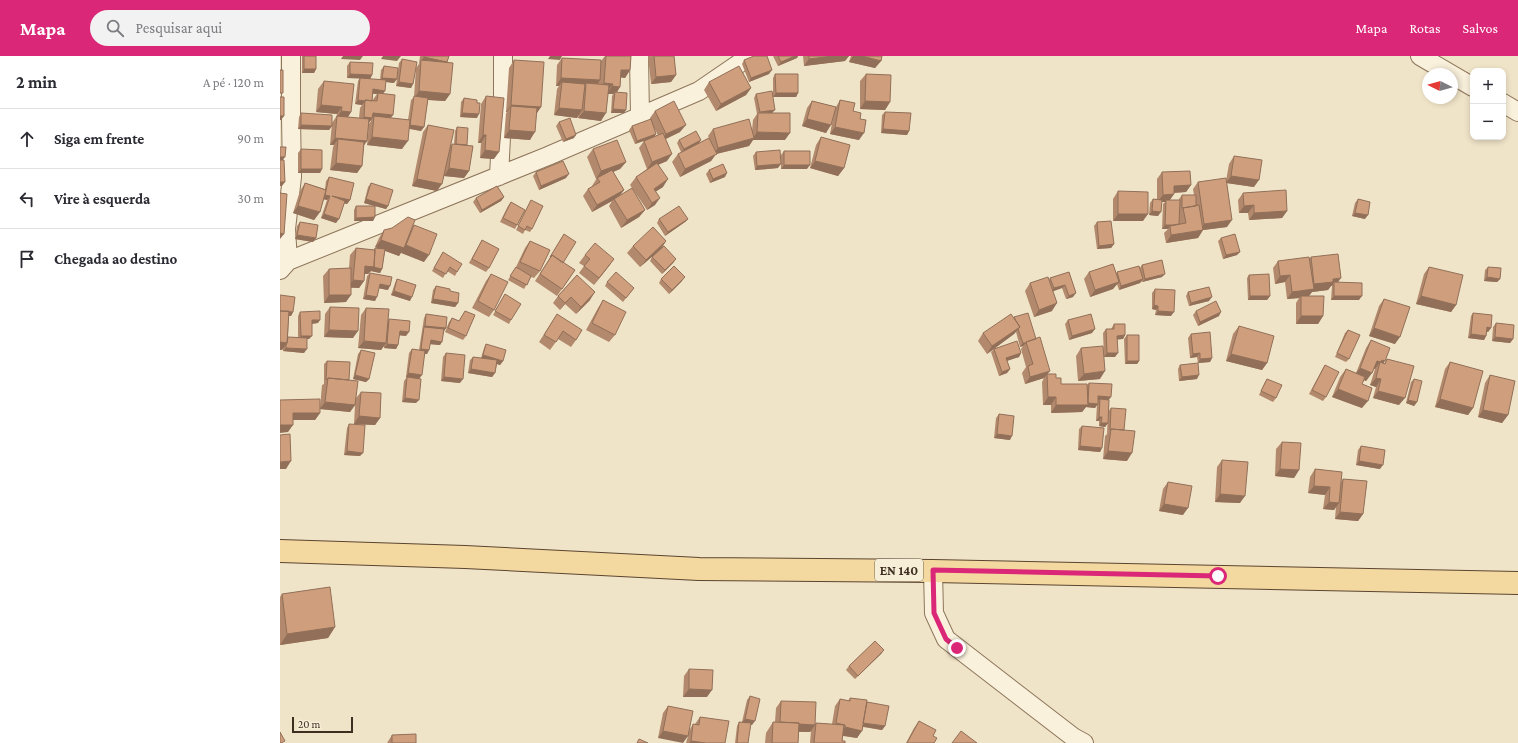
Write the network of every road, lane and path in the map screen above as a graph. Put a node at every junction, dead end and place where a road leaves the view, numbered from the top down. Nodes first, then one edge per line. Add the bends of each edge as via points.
1 (291, 56) edge
2 (503, 56) edge
3 (639, 56) edge
4 (750, 56) edge
5 (1420, 56) edge
6 (1470, 85) edge
7 (1505, 104) edge
8 (1518, 112) edge
9 (640, 116) junction
10 (499, 176) junction
11 (284, 266) edge
12 (280, 551) edge
13 (933, 570) junction
14 (1518, 583) edge
15 (1074, 741) edge

1 - 11 street via 292,177
2 - 10 street
3 - 9 street
4 - 9 street via 699,91
5 - 6 street
7 - 8 street
9 - 10 street
10 - 11 street
12 - 13 main road, EN 140 via 465,556 699,569
13 - 14 main road, EN 140
13 - 15 street via 934,613 946,639

